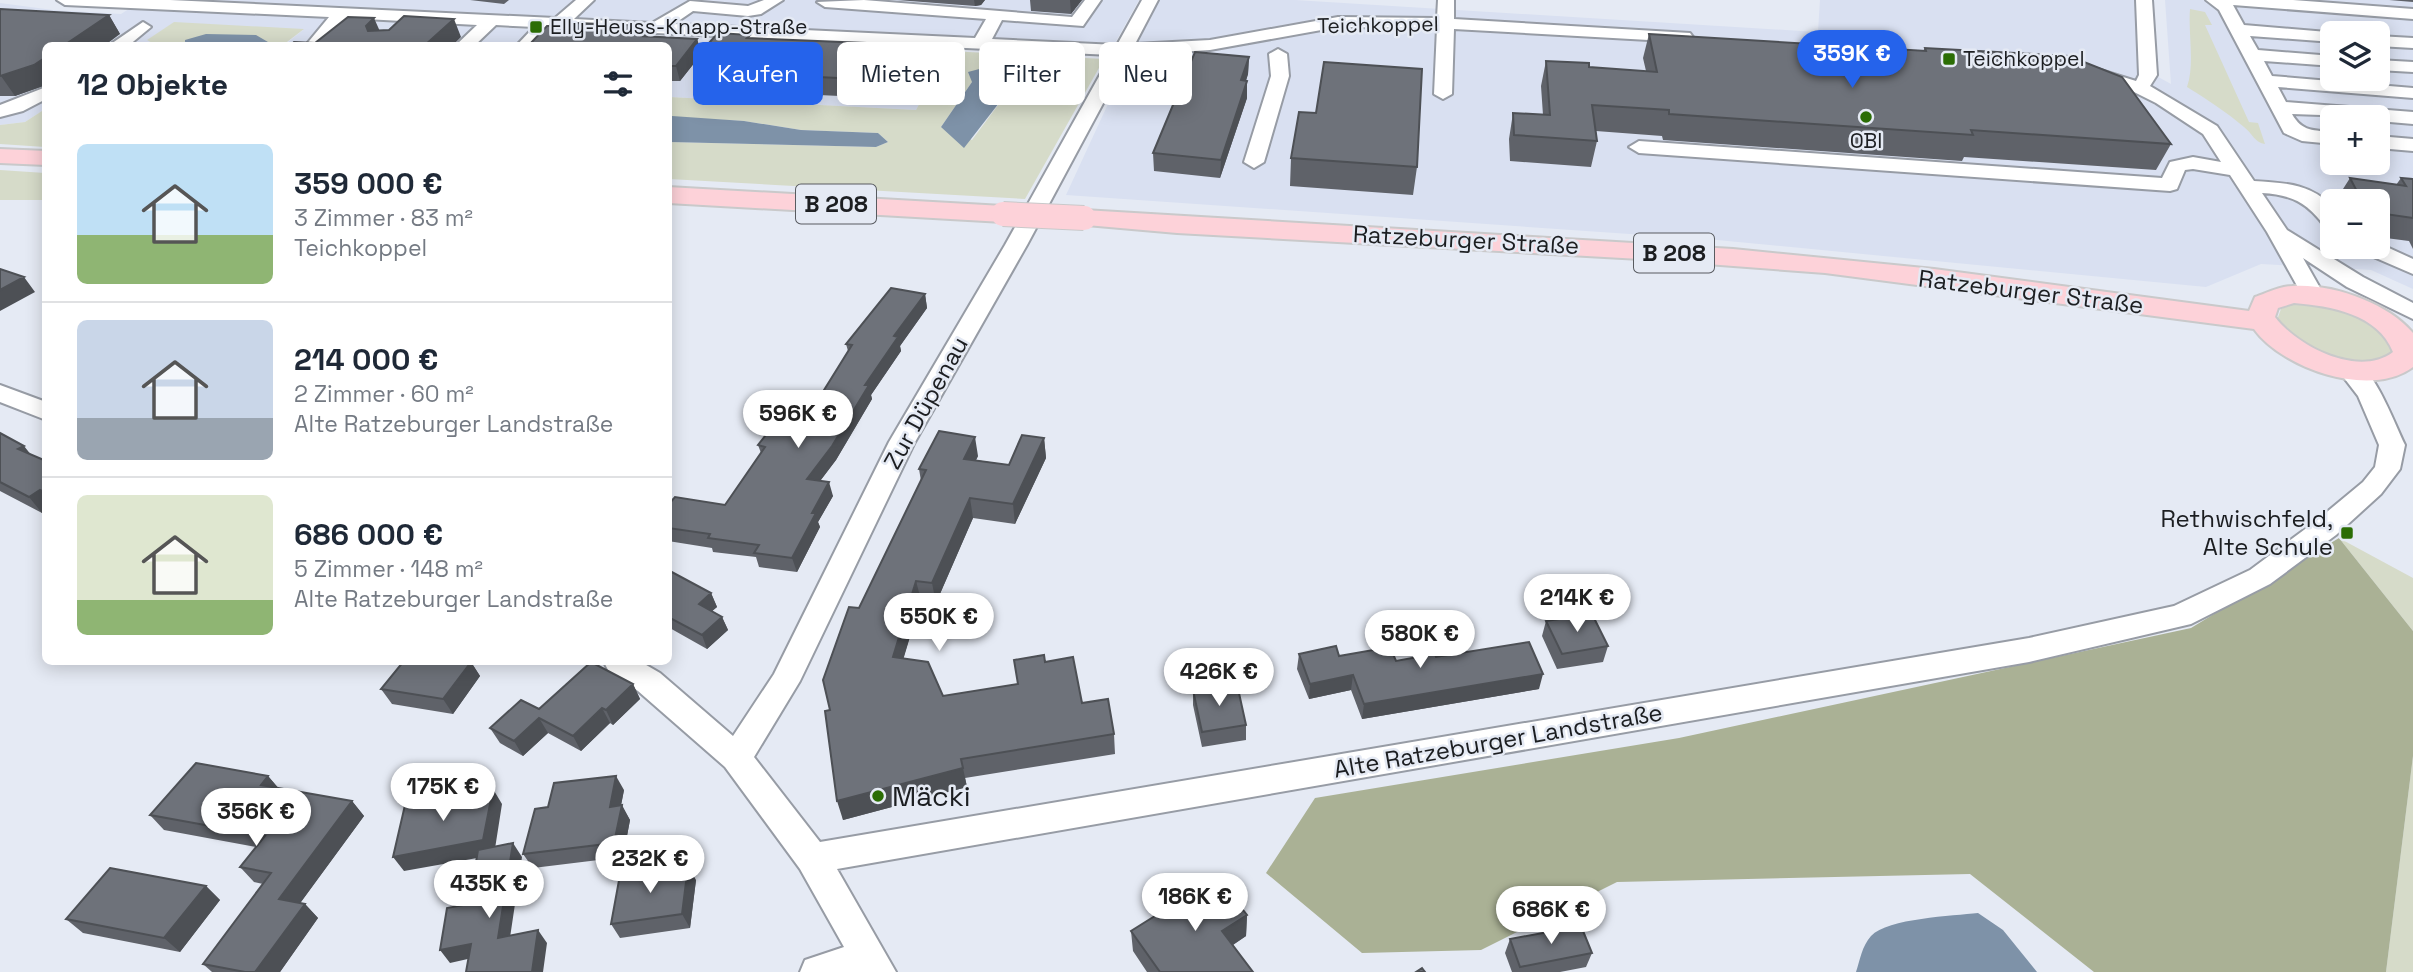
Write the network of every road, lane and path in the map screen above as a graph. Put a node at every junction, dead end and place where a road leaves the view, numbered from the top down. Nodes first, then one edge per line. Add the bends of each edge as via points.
1 (65, 0) edge
2 (280, 0) edge
3 (384, 0) edge
4 (586, 0) edge
5 (775, 0) edge
6 (1093, 0) edge
7 (1150, 0) edge
8 (1446, 0) edge
9 (2144, 0) edge
10 (826, 1) edge
11 (2223, 4) edge
12 (264, 9) junction
13 (342, 13) junction
14 (361, 13) junction
15 (2413, 14) edge
16 (418, 16) junction
17 (996, 16) junction
18 (492, 20) junction
19 (555, 22) junction
20 (1445, 23) junction
21 (2413, 24) edge
22 (144, 27) dead end
23 (657, 27) junction
24 (2239, 30) junction
25 (401, 31) edge
26 (793, 33) junction
27 (2320, 36) edge
28 (1695, 38) edge
29 (122, 42) edge
30 (323, 42) edge
31 (467, 42) edge
32 (529, 42) edge
33 (982, 42) edge
34 (1126, 42) edge
35 (2390, 42) edge
36 (979, 43) edge
37 (2413, 43) edge
38 (1192, 46) edge
39 (1279, 54) dead end
40 (2252, 55) junction
41 (2320, 60) edge
42 (2390, 66) edge
43 (2413, 67) edge
44 (2071, 68) edge
45 (2266, 81) junction
46 (2140, 88) junction
47 (1099, 92) edge
48 (2413, 93) edge
49 (42, 94) edge
50 (1443, 94) dead end
51 (2279, 107) junction
52 (0, 111) edge
53 (2413, 118) edge
54 (2320, 136) edge
55 (2390, 143) edge
56 (2413, 145) edge
57 (1639, 147) dead end
58 (0, 156) edge
59 (42, 158) edge
60 (1254, 162) dead end
61 (2241, 178) junction
62 (672, 195) edge
63 (2320, 206) edge
64 (2278, 232) junction
65 (2390, 256) edge
66 (2413, 267) edge
67 (2313, 295) junction
68 (2413, 312) edge
69 (2261, 321) junction
70 (2410, 345) edge
71 (2350, 370) junction
72 (0, 393) edge
73 (42, 410) edge
74 (2402, 446) edge
75 (624, 665) edge
76 (736, 758) junction
77 (812, 858) junction
78 (873, 964) edge
79 (818, 972) edge

1 - 12 street
2 - 12 street
3 - 14 street
4 - 19 street
5 - 23 street via 748,11 690,6
6 - 17 street via 1077,22
7 - 34 street, Zur Düpenau
8 - 20 street
9 - 46 street via 2148,75
10 - 17 street
10 - 26 street
11 - 15 street
11 - 21 street
11 - 24 street
12 - 13 street
13 - 14 street
13 - 30 street
14 - 16 street
16 - 18 street
16 - 25 street
17 - 33 street
18 - 19 street
18 - 31 street
19 - 23 street
19 - 32 street
20 - 28 street, Teichkoppel
20 - 38 street, Teichkoppel via 1338,22
20 - 50 street
22 - 29 street
23 - 26 street
24 - 27 street
24 - 40 street
26 - 36 street
35 - 37 street
39 - 60 street via 1280,76
40 - 41 street
40 - 45 street
42 - 43 street
44 - 46 street
45 - 48 street
45 - 51 street
46 - 61 street via 2210,130
47 - 76 street, Zur Düpenau via 902,442 785,681
49 - 52 street
51 - 53 street
51 - 54 street via 2291,129
55 - 56 street
57 - 61 street via 2170,185 2177,166 2193,163
58 - 59 main road
61 - 63 street via 2301,192
61 - 64 street
62 - 69 main road, Ratzeburger Straße / B 208, bridge via 1573,245 1827,265
64 - 67 street
64 - 68 street via 2355,282
65 - 66 street
67 - 69 main road via 2284,295 2264,302 2259,310
67 - 70 main road via 2370,314
69 - 71 main road via 2304,356
70 - 71 main road via 2403,364 2391,370
71 - 74 street, Alte Ratzeburger Landstraße
72 - 73 street
74 - 77 street, Alte Ratzeburger Landstraße via 2380,478 2326,528 2260,577 2181,616 2029,650
75 - 76 street
76 - 77 street
77 - 78 street
78 - 79 street

